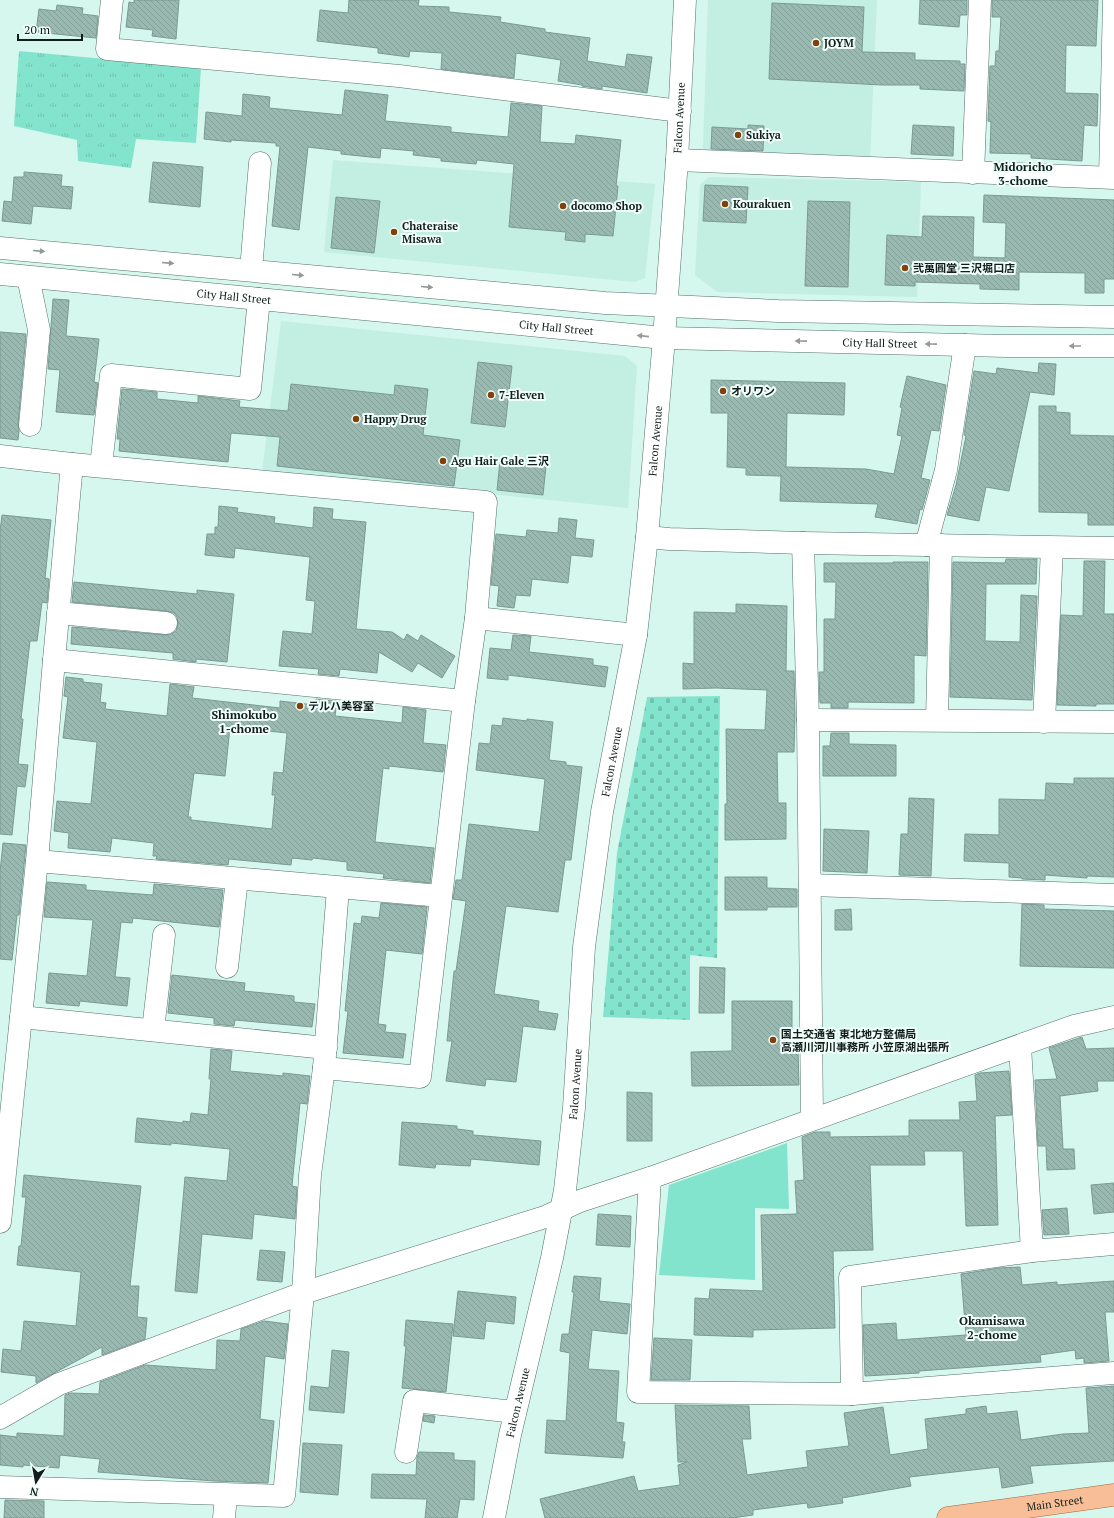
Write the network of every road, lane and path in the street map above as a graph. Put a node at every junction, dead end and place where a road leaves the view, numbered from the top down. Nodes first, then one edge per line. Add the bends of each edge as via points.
1 (112, 0) edge
2 (685, 0) edge
3 (980, 0) edge
4 (1114, 0) edge
5 (680, 111) junction
6 (677, 160) junction
7 (260, 163) dead end
8 (972, 173) junction
9 (1112, 178) edge
10 (0, 248) edge
11 (250, 270) junction
12 (0, 274) edge
13 (28, 277) junction
14 (259, 299) junction
15 (666, 306) junction
16 (1114, 317) edge
17 (664, 338) junction
18 (965, 345) junction
19 (1114, 346) edge
20 (30, 425) dead end
21 (0, 456) edge
22 (72, 464) junction
23 (101, 466) junction
24 (647, 537) junction
25 (803, 543) junction
26 (934, 545) junction
27 (1052, 548) junction
28 (1114, 548) edge
29 (58, 613) junction
30 (476, 618) junction
31 (166, 623) dead end
32 (636, 635) junction
33 (54, 660) junction
34 (464, 701) junction
35 (808, 720) junction
36 (937, 720) junction
37 (1044, 722) junction
38 (1114, 722) edge
39 (37, 861) junction
40 (237, 879) junction
41 (810, 885) junction
42 (338, 888) junction
43 (1114, 895) edge
44 (441, 896) junction
45 (164, 934) dead end
46 (227, 967) dead end
47 (21, 1017) junction
48 (1114, 1017) edge
49 (153, 1030) junction
50 (1020, 1046) junction
51 (325, 1058) junction
52 (812, 1119) junction
53 (650, 1178) junction
54 (562, 1209) junction
55 (0, 1222) edge
56 (1114, 1244) edge
57 (1032, 1251) junction
58 (303, 1293) junction
59 (1114, 1373) edge
60 (852, 1394) junction
61 (515, 1412) junction
62 (0, 1418) edge
63 (406, 1452) dead end
64 (0, 1487) edge
65 (226, 1495) junction
66 (1114, 1495) edge
67 (224, 1518) edge
68 (494, 1518) edge
69 (948, 1518) edge

1 - 5 street via 107,49 399,76
2 - 5 street, Falcon Avenue
3 - 8 street
4 - 9 street
5 - 6 street, Falcon Avenue
6 - 8 street
6 - 15 street, Falcon Avenue
7 - 11 street
8 - 9 street
10 -> 11 street
11 -> 15 street via 605,303
12 - 13 street, City Hall Street
13 - 14 street, City Hall Street
13 - 20 street via 39,330
17 -> 14 street, City Hall Street
14 - 23 street via 250,389 111,375
15 - 16 street via 794,312
15 - 17 street, Falcon Avenue
18 -> 17 street, City Hall Street
17 - 24 street, Falcon Avenue
19 -> 18 street, City Hall Street
18 - 26 street
21 - 22 street
22 - 23 street
22 - 29 street
23 - 30 street via 486,502
24 - 25 street
24 - 32 street, Falcon Avenue
25 - 26 street
25 - 35 street
26 - 27 street
26 - 36 street
27 - 28 street
27 - 37 street
29 - 31 street
29 - 33 street
30 - 32 street
30 - 34 street
32 - 54 street, Falcon Avenue via 602,812 584,947 574,1108
33 - 34 street
33 - 39 street
34 - 44 street
35 - 36 street
35 - 41 street
36 - 37 street
37 - 38 street
39 - 40 street
39 - 47 street
40 - 42 street
40 - 46 street
41 - 43 street
41 - 52 street
42 - 44 street
42 - 51 street
44 - 51 street via 420,1077
45 - 49 street
47 - 49 street
47 - 55 street
48 - 50 street via 1074,1026
49 - 51 street
50 - 52 street
50 - 57 street
51 - 58 street via 310,1175
52 - 53 street
53 - 54 street
53 - 60 street via 638,1392
54 - 58 street via 545,1217
54 - 61 street, Falcon Avenue
56 - 57 street
57 - 60 street via 850,1277
58 - 62 street via 59,1384
58 - 65 street via 284,1496
59 - 60 street
61 - 63 street via 414,1401
61 - 68 street, Falcon Avenue
64 - 65 street
65 - 67 street
66 - 69 main road, Main Street

